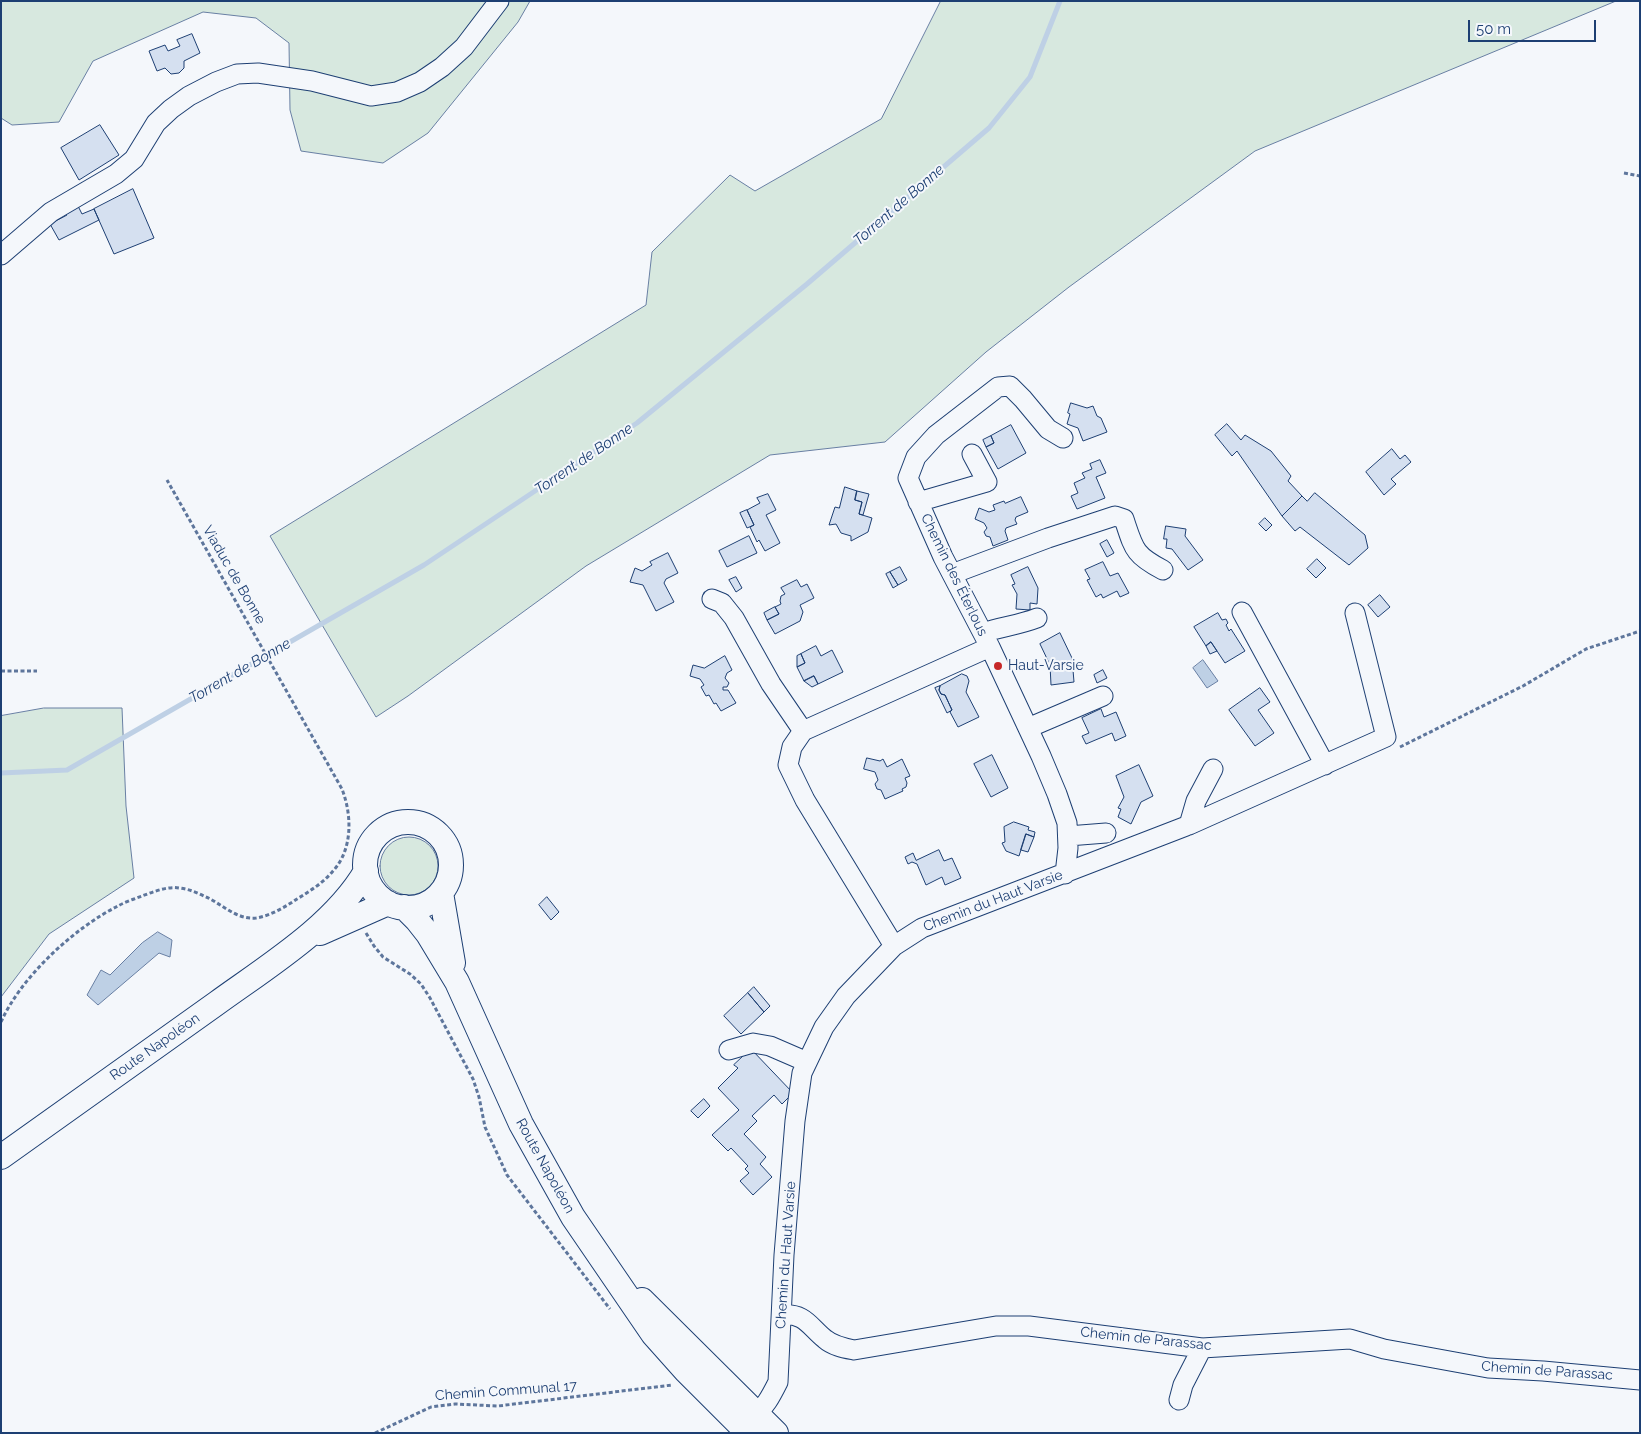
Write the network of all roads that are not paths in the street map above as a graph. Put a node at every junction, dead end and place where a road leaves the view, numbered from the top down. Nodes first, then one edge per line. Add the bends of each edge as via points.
1 (499, 1) edge
2 (1, 255) edge
3 (1063, 438) dead end
4 (972, 454) dead end
5 (918, 502) junction
6 (1163, 570) dead end
7 (952, 574) junction
8 (712, 599) dead end
9 (1242, 612) dead end
10 (1355, 613) dead end
11 (1037, 618) dead end
12 (986, 640) junction
13 (1103, 696) dead end
14 (1028, 728) junction
15 (803, 731) junction
16 (1325, 764) junction
17 (1213, 769) dead end
18 (1189, 825) junction
19 (1106, 832) dead end
20 (1068, 836) junction
21 (366, 871) junction
22 (1064, 874) junction
23 (441, 892) junction
24 (396, 905) junction
25 (300, 943) junction
26 (894, 946) junction
27 (458, 982) junction
28 (729, 1050) dead end
29 (806, 1062) junction
30 (5, 1154) edge
31 (605, 1263) junction
32 (782, 1315) junction
33 (1202, 1348) junction
34 (1640, 1380) edge
35 (1179, 1400) dead end
36 (753, 1423) edge
37 (776, 1433) edge

1 - 2 street via 464,48 420,82 397,92 371,96 312,81 258,73 237,74 216,82 189,96 161,118 134,159 116,174 51,212
3 - 5 street, Chemin des Éterlous via 1048,429 1010,386 998,387 936,435 916,457 908,478
4 - 5 street via 987,482
5 - 7 street, Chemin des Éterlous
6 - 7 street via 1137,552 1124,518 1115,516
7 - 12 street, Chemin des Éterlous
8 - 15 street via 722,603 734,618 771,684
9 - 16 street
10 - 16 street, Chemin du Haut Varsie via 1386,737
11 - 12 street via 1001,627
12 - 14 street, Chemin des Éterlous
12 - 15 street
13 - 14 street
14 - 20 street, Chemin des Éterlous via 1057,794
15 - 26 street via 792,747 788,765 805,800
16 - 18 street, Chemin du Haut Varsie
17 - 18 street via 1196,801
18 - 22 street, Chemin du Haut Varsie
19 - 20 street
20 - 22 street, Chemin des Éterlous
21 - 23 main road via 368,848 383,830 408,822 422,824 444,840 450,853 448,880
21 - 24 main road via 378,895
21 - 25 main road, Route Napoléon via 346,898
22 - 26 street, Chemin du Haut Varsie via 922,928
23 - 24 main road via 418,907
23 - 27 main road, Route Napoléon
24 - 25 main road, Route Napoléon via 332,926
24 - 27 main road, Route Napoléon via 418,920
25 - 30 main road, Route Napoléon
26 - 29 street, Chemin du Haut Varsie via 846,996 824,1027
27 - 31 main road, Route Napoléon via 530,1141 573,1217
28 - 29 street via 753,1042
29 - 32 street, Chemin du Haut Varsie via 795,1120
31 - 36 main road
31 - 36 main road via 680,1378
32 - 33 street, Chemin de Parassac via 799,1317 809,1322 826,1340 854,1350 996,1326 1030,1326
32 - 36 street, Chemin du Haut Varsie via 778,1382
33 - 34 street, Chemin de Parassac via 1350,1339 1384,1349 1488,1368
33 - 35 street
36 - 37 main road

